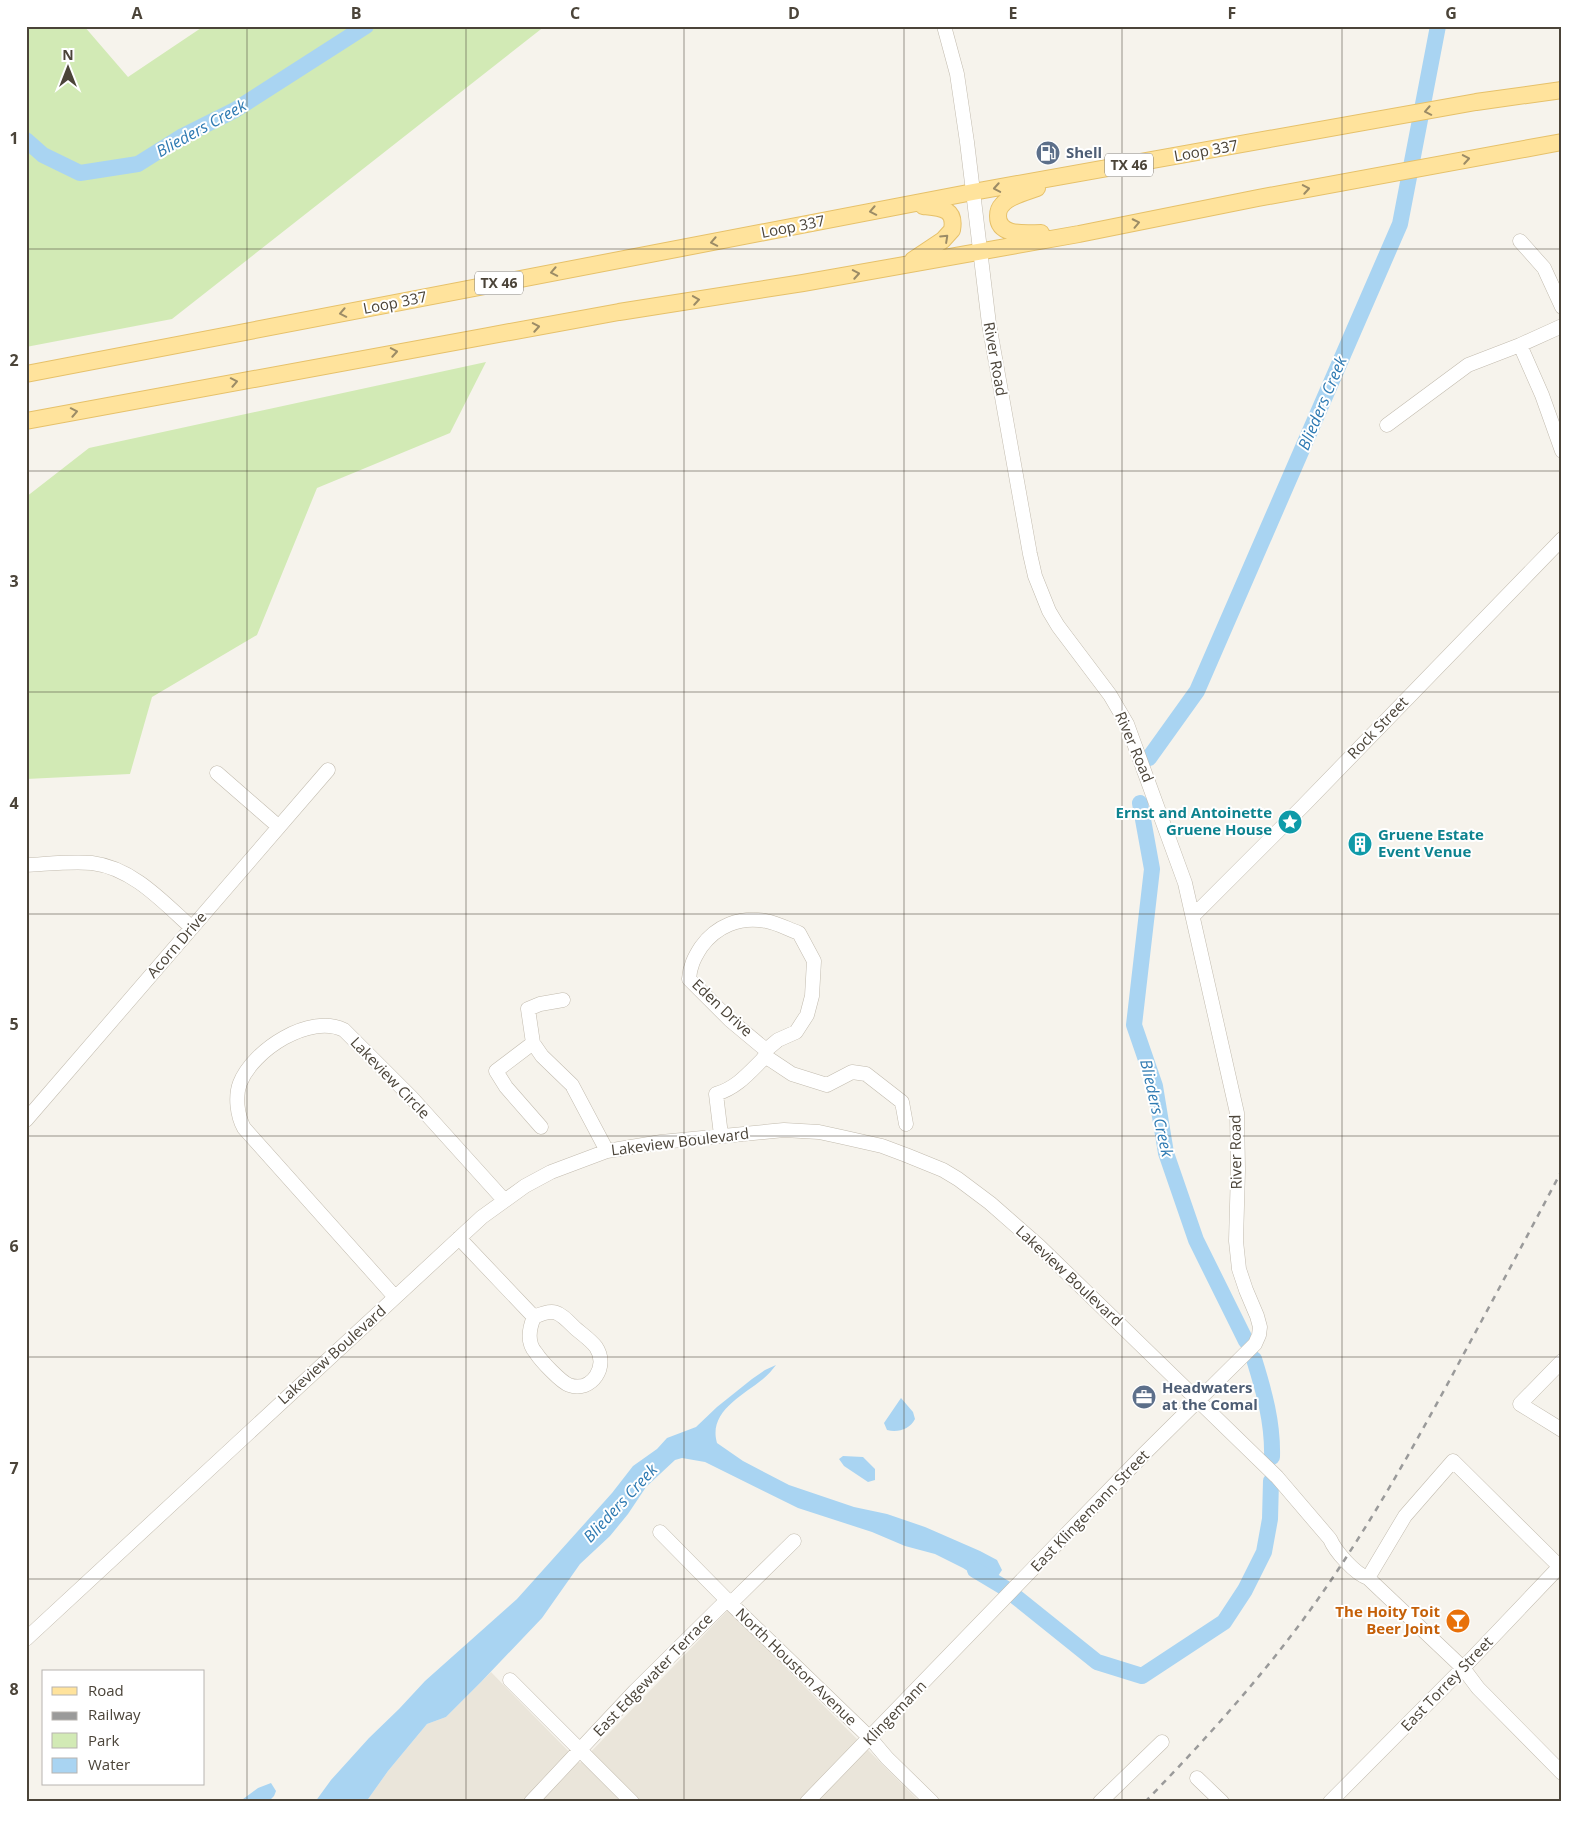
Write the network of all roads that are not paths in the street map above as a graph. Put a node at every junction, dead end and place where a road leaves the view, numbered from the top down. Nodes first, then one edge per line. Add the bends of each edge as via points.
1 (944, 26) edge
2 (1562, 81) edge
3 (1562, 90) edge
4 (1476, 102) junction
5 (1562, 142) edge
6 (1066, 176) junction
7 (973, 192) junction
8 (908, 204) junction
9 (1088, 233) junction
10 (1520, 241) dead end
11 (980, 251) junction
12 (905, 266) junction
13 (1562, 307) edge
14 (1562, 326) edge
15 (1520, 345) junction
16 (26, 374) edge
17 (26, 421) edge
18 (1387, 425) dead end
19 (1562, 451) edge
20 (1562, 539) edge
21 (328, 770) dead end
22 (217, 773) dead end
23 (279, 827) junction
24 (26, 865) edge
25 (1193, 916) junction
26 (192, 928) junction
27 (563, 1000) dead end
28 (533, 1042) junction
29 (766, 1053) junction
30 (26, 1120) edge
31 (906, 1124) dead end
32 (540, 1127) dead end
33 (721, 1135) junction
34 (607, 1151) junction
35 (504, 1200) junction
36 (459, 1238) junction
37 (395, 1297) junction
38 (534, 1317) junction
39 (1562, 1361) edge
40 (1198, 1400) junction
41 (1562, 1430) edge
42 (660, 1532) dead end
43 (794, 1541) dead end
44 (1561, 1565) edge
45 (1368, 1578) junction
46 (729, 1601) junction
47 (981, 1623) joint
48 (26, 1638) edge
49 (1463, 1668) junction
50 (510, 1680) dead end
51 (870, 1738) junction
52 (1162, 1742) dead end
53 (580, 1751) junction
54 (1562, 1773) edge
55 (1197, 1778) dead end
56 (531, 1802) edge
57 (632, 1802) edge
58 (808, 1802) edge
59 (932, 1802) edge
60 (1100, 1802) edge
61 (1222, 1802) edge
62 (1330, 1802) edge

1 - 7 street, River Road via 957,74
2 - 4 main road
3 - 4 main road, Loop 337 / TX 46
4 -> 6 main road, Loop 337 / TX 46
9 -> 5 main road
6 -> 7 main road, Loop 337 / TX 46
6 - 9 main road via 1008,200 1001,206 998,220 1009,231 1020,233
7 - 8 main road, Loop 337 / TX 46
7 - 11 street, River Road
12 -> 8 main road via 948,236 953,225 948,210
8 -> 16 main road, Loop 337 / TX 46
9 - 11 main road
10 - 13 street via 1544,268
11 - 12 main road
11 - 25 street, River Road via 989,324 1035,576 1058,626 1127,724 1182,870
17 -> 12 main road via 497,334
14 - 15 street
15 - 18 street via 1468,365
15 - 19 street
20 - 25 street, Rock Street
21 - 23 street, Acorn Drive
22 - 23 street
23 - 26 street, Acorn Drive
24 - 26 street via 93,863 121,872 143,885
25 - 40 street, River Road via 1237,1113 1238,1269 1260,1327 1255,1344
26 - 30 street, Acorn Drive
27 - 28 street via 528,1010
28 - 32 street via 496,1071
28 - 34 street via 542,1056 572,1085
29 - 29 street, Eden Drive via 778,1040 796,1032 807,1015 812,996 814,961 799,932 765,921 734,921 706,941 690,967 689,979
29 - 31 street, Eden Drive via 792,1074 827,1085 852,1072 866,1074 902,1102
29 - 33 street, Eden Drive via 738,1084 716,1094
33 - 34 street, Lakeview Boulevard
33 - 40 street, Lakeview Boulevard via 784,1130 818,1132 882,1146 943,1170 973,1189 1039,1246
34 - 35 street, Lakeview Boulevard via 551,1172
35 - 36 street, Lakeview Boulevard
35 - 37 street, Lakeview Circle via 411,1097 344,1030 314,1026 298,1031 258,1058 238,1088 237,1103 244,1128
36 - 37 street, Lakeview Boulevard
36 - 38 street
37 - 48 street, Lakeview Boulevard
38 - 38 street via 530,1325 530,1345 567,1384 576,1387 597,1377 600,1357 596,1347 560,1314 546,1312
39 - 41 street via 1520,1404
40 - 45 street, Lakeview Boulevard via 1282,1482 1334,1547 1362,1576
40 - 47 street, East Klingemann Street
42 - 46 street, North Houston Avenue
43 - 46 street, East Edgewater Terrace
44 - 45 street via 1453,1461 1405,1516
44 - 49 street, East Torrey Street
45 - 49 street, Lakeview Boulevard
46 - 51 street, North Houston Avenue
46 - 53 street, East Edgewater Terrace via 635,1691
47 - 51 street, Klingemann
49 - 54 street, Lakeview Boulevard via 1478,1688
49 - 62 street, East Torrey Street
50 - 53 street
51 - 58 street, Klingemann
51 - 59 street, North Houston Avenue
52 - 60 street
53 - 56 street, East Edgewater Terrace
53 - 57 street
55 - 61 street

